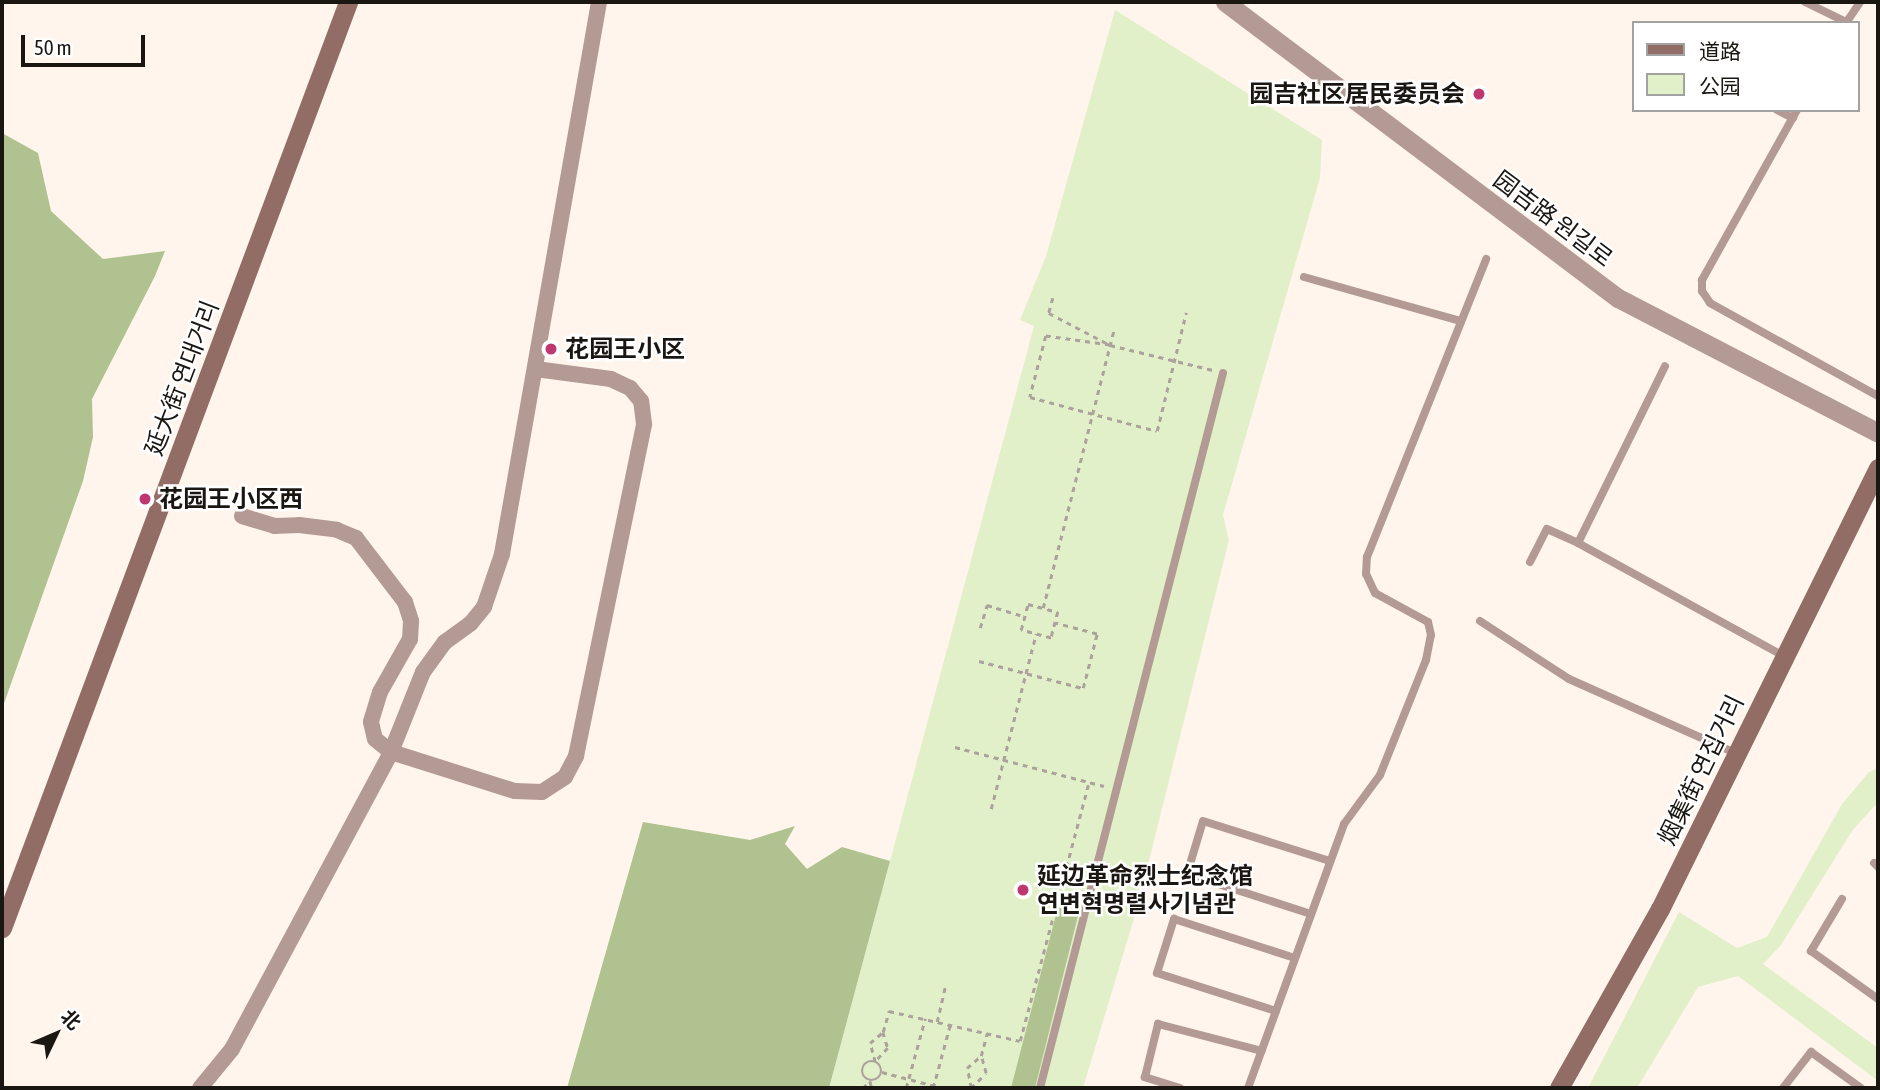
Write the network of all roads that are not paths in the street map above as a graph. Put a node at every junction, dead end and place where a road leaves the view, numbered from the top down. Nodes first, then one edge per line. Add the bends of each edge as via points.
1 (348, 2) edge
2 (599, 2) edge
3 (1225, 2) edge
4 (1805, 2) edge
5 (1860, 2) edge
6 (1842, 21) edge
7 (1847, 21) edge
8 (1795, 114) edge
9 (1486, 259) dead end
10 (1304, 277) dead end
11 (1461, 321) junction
12 (1665, 366) dead end
13 (536, 369) junction
14 (1223, 373) road end
15 (1878, 396) edge
16 (1878, 433) edge
17 (1878, 468) edge
18 (242, 516) dead end
19 (1578, 542) junction
20 (1530, 562) dead end
21 (1480, 621) dead end
22 (1785, 657) junction
23 (391, 752) junction
24 (1735, 753) junction
25 (1330, 861) junction
26 (1842, 899) dead end
27 (1311, 914) junction
28 (2, 928) edge
29 (1295, 958) junction
30 (1878, 999) edge
31 (1276, 1011) junction
32 (1262, 1051) junction
33 (200, 1088) edge
34 (1040, 1088) edge
35 (1180, 1088) edge
36 (1248, 1088) edge
37 (1559, 1088) edge
38 (1783, 1088) edge
39 (1861, 1088) edge

1 - 28 main road, 延大街 연대거리
2 - 13 street
3 - 16 street, 园吉路 원길로 via 1618,298
4 - 6 lane
5 - 7 lane
8 - 15 lane via 1702,280 1702,291 1710,303
9 - 11 lane
10 - 11 lane
11 - 25 lane via 1367,557 1366,574 1375,593 1428,622 1431,635 1426,660 1380,775 1344,824
12 - 19 lane
13 - 23 street via 502,554 484,607 445,642 423,672
13 - 23 street via 611,379 630,388 641,401 644,424 576,756 565,778 542,793 515,791
14 - 34 lane
17 - 22 main road, 烟集街 연집거리
18 - 23 street via 274,526 337,530 356,538 405,602 410,639 380,692 371,722 375,738
19 - 20 lane via 1547,529
19 - 22 lane
21 - 24 lane via 1569,679
22 - 24 main road, 烟集街 연집거리
23 - 33 street via 232,1049
24 - 37 main road, 烟集街 연집거리 via 1660,909
25 - 27 lane
25 - 27 lane via 1203,821 1187,874
26 - 30 lane via 1811,951
27 - 29 lane
29 - 31 lane
29 - 31 lane via 1174,919 1157,973
31 - 32 lane
32 - 35 lane via 1158,1024 1145,1077
32 - 36 lane
38 - 39 lane via 1811,1052

